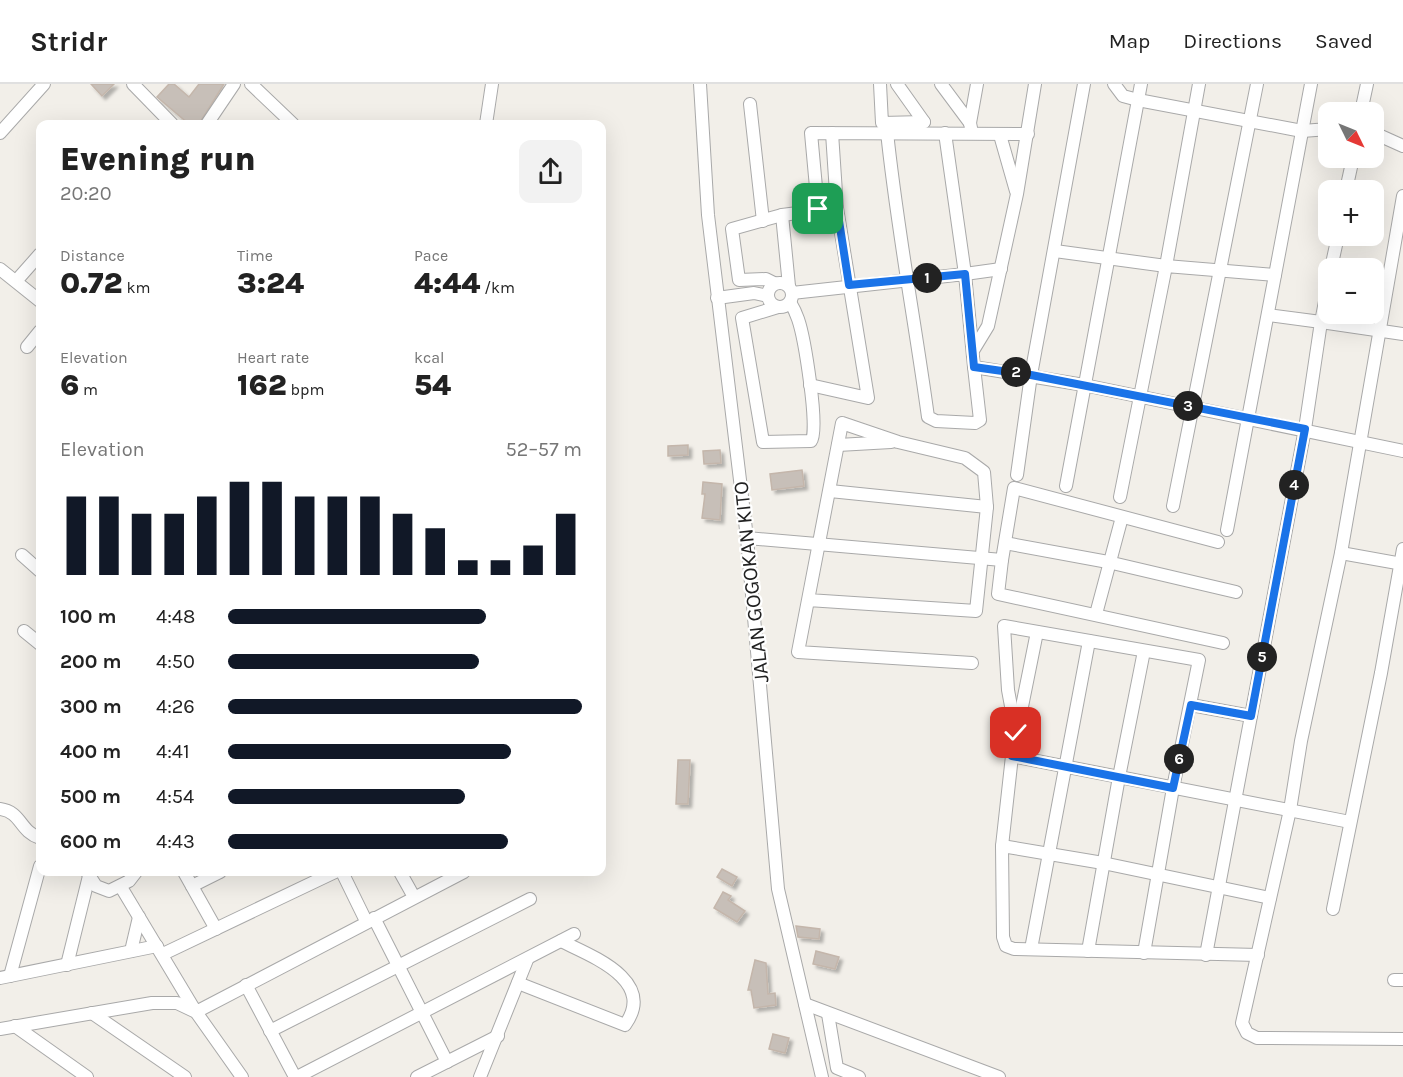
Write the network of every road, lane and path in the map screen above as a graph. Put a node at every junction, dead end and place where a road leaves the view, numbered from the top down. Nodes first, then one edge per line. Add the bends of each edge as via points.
1 (44, 84) edge
2 (133, 84) edge
3 (234, 84) edge
4 (251, 84) edge
5 (492, 84) edge
6 (700, 84) edge
7 (880, 84) edge
8 (897, 84) edge
9 (941, 84) edge
10 (977, 84) edge
11 (1035, 84) edge
12 (1084, 84) edge
13 (1114, 84) edge
14 (1141, 84) edge
15 (1199, 84) edge
16 (1257, 84) edge
17 (1311, 84) edge
18 (1367, 84) edge
19 (1138, 100) junction
20 (1363, 102) edge
21 (750, 104) dead end
22 (1193, 110) junction
23 (167, 120) edge
24 (210, 120) edge
25 (290, 120) edge
26 (487, 120) edge
27 (1250, 122) junction
28 (971, 128) junction
29 (1318, 130) edge
30 (1302, 131) junction
31 (887, 132) junction
32 (0, 133) edge
33 (832, 133) junction
34 (945, 133) junction
35 (1028, 134) junction
36 (1000, 135) junction
37 (1384, 137) edge
38 (1403, 146) edge
39 (1017, 194) junction
40 (1403, 196) edge
41 (837, 208) junction
42 (818, 209) junction
43 (782, 215) junction
44 (763, 220) junction
45 (1055, 251) junction
46 (36, 259) edge
47 (1108, 259) junction
48 (1166, 266) junction
49 (0, 269) edge
50 (1000, 269) junction
51 (1221, 270) junction
52 (965, 274) junction
53 (1275, 276) junction
54 (17, 280) junction
55 (909, 280) junction
56 (774, 284) junction
57 (849, 285) junction
58 (790, 293) junction
59 (768, 296) junction
60 (36, 297) edge
61 (717, 298) junction
62 (778, 307) junction
63 (1268, 315) junction
64 (1318, 322) edge
65 (1321, 324) edge
66 (1334, 324) edge
67 (1380, 331) junction
68 (1403, 334) edge
69 (36, 336) edge
70 (27, 347) dead end
71 (974, 349) junction
72 (974, 367) junction
73 (1031, 375) junction
74 (810, 385) junction
75 (1084, 385) junction
76 (1138, 397) junction
77 (1193, 407) junction
78 (1247, 418) junction
79 (1305, 429) junction
80 (1361, 441) junction
81 (898, 442) junction
82 (838, 445) junction
83 (1403, 451) edge
84 (1017, 475) dead end
85 (1066, 486) dead end
86 (830, 491) junction
87 (1120, 497) dead end
88 (1173, 506) dead end
89 (987, 507) junction
90 (1122, 517) junction
91 (1227, 530) dead end
92 (747, 538) junction
93 (1218, 542) dead end
94 (1005, 543) junction
95 (820, 546) junction
96 (1403, 549) edge
97 (1341, 553) junction
98 (22, 555) dead end
99 (982, 559) junction
100 (1002, 560) junction
101 (1108, 562) junction
102 (1402, 564) edge
103 (36, 567) edge
104 (1236, 592) dead end
105 (808, 600) junction
106 (1096, 614) junction
107 (24, 631) dead end
108 (1037, 632) junction
109 (36, 641) edge
110 (1089, 641) junction
111 (1223, 643) dead end
112 (1144, 651) junction
113 (972, 663) dead end
114 (1191, 705) junction
115 (1251, 716) junction
116 (1016, 733) junction
117 (1012, 756) junction
118 (1065, 766) junction
119 (1119, 777) junction
120 (1173, 788) junction
121 (1235, 800) junction
122 (0, 809) edge
123 (1290, 810) junction
124 (1350, 822) junction
125 (36, 836) edge
126 (1002, 846) junction
127 (1048, 853) junction
128 (1103, 863) junction
129 (1158, 875) junction
130 (37, 876) edge
131 (88, 876) edge
132 (89, 876) edge
133 (133, 876) edge
134 (186, 876) edge
135 (212, 876) edge
136 (327, 876) edge
137 (344, 876) edge
138 (402, 876) edge
139 (453, 876) edge
140 (192, 886) junction
141 (121, 887) junction
142 (1218, 888) junction
143 (414, 897) junction
144 (1270, 898) junction
145 (530, 899) dead end
146 (1334, 909) dead end
147 (139, 917) junction
148 (370, 920) junction
149 (216, 929) junction
150 (574, 934) dead end
151 (561, 941) junction
152 (1030, 949) junction
153 (160, 950) junction
154 (131, 951) junction
155 (1088, 951) junction
156 (1144, 953) junction
157 (1206, 955) junction
158 (1258, 955) junction
159 (527, 960) junction
160 (67, 965) junction
161 (398, 967) junction
162 (5, 977) edge
163 (518, 983) junction
164 (246, 985) junction
165 (805, 1004) junction
166 (196, 1012) junction
167 (422, 1013) junction
168 (92, 1014) junction
169 (828, 1014) junction
170 (15, 1026) junction
171 (0, 1029) edge
172 (270, 1031) junction
173 (498, 1036) junction
174 (1403, 1039) edge
175 (447, 1062) junction
176 (87, 1077) edge
177 (185, 1077) edge
178 (242, 1077) edge
179 (296, 1077) edge
180 (417, 1077) edge
181 (480, 1077) edge
182 (822, 1077) edge
183 (859, 1077) edge
184 (999, 1077) edge

1 - 32 street
2 - 23 street
3 - 24 street
4 - 25 street
5 - 26 street
6 - 61 street, JALAN GOGOKAN KITO
7 - 8 street via 882,123 924,122
9 - 28 street
10 - 28 street
11 - 35 street
12 - 45 street
13 - 19 street via 1124,96
14 - 19 street
15 - 22 street
16 - 27 street
17 - 30 street
18 - 20 street
19 - 22 street
19 - 47 street
21 - 44 street
22 - 27 street
22 - 48 street
27 - 30 street
27 - 51 street
28 - 34 street
28 - 36 street
29 - 30 street
30 - 53 street
31 - 33 street
31 - 34 street
31 - 55 street via 894,202
33 - 41 street
33 - 42 street via 811,133
34 - 52 street
35 - 36 street
35 - 39 street
36 - 39 street
37 - 38 street
39 - 50 street
40 - 67 street
41 - 42 street
41 - 57 street
42 - 43 street
43 - 44 street
43 - 58 street
44 - 56 street via 732,229 739,280 766,279
45 - 47 street
45 - 73 street
46 - 54 street
47 - 48 street
47 - 75 street
48 - 51 street
48 - 76 street
49 - 54 street
50 - 52 street
50 - 71 street via 988,326
51 - 53 street
51 - 77 street
52 - 55 street
52 - 71 street
53 - 63 street
54 - 60 street
55 - 57 street
55 - 72 street via 928,417 936,421 980,420
56 - 58 street via 782,282
56 - 59 street
57 - 58 street
57 - 74 street via 868,398
58 - 62 street
58 - 74 street
59 - 61 street via 754,293
59 - 62 street
61 - 92 street, JALAN GOGOKAN KITO
62 - 74 street via 742,318 763,442 813,439 816,428
63 - 64 street
63 - 78 street
65 - 79 street
66 - 67 street
67 - 68 street
67 - 80 street
69 - 70 street
71 - 72 street
72 - 73 street
73 - 75 street
73 - 84 street
75 - 76 street
75 - 85 street
76 - 77 street
76 - 87 street
77 - 78 street
77 - 88 street
78 - 79 street
78 - 91 street
79 - 80 street
79 - 115 street
80 - 83 street
80 - 97 street
81 - 82 street
81 - 82 street via 842,423
81 - 89 street via 965,458 984,472
82 - 86 street
86 - 89 street
86 - 95 street
89 - 99 street
90 - 93 street
90 - 94 street via 1014,488
90 - 101 street
92 - 95 street
92 - 165 street, JALAN GOGOKAN KITO via 778,889
94 - 100 street
94 - 101 street
95 - 99 street
95 - 105 street
96 - 102 street
97 - 102 street
97 - 123 street
98 - 103 street
99 - 100 street
99 - 105 street via 976,611
100 - 106 street via 998,594
101 - 104 street
101 - 106 street
102 - 124 street
105 - 113 street via 798,652
106 - 111 street
107 - 109 street
108 - 110 street
108 - 116 street
108 - 116 street via 1004,626 1008,690
110 - 112 street
110 - 118 street
112 - 114 street via 1199,660
112 - 119 street
114 - 115 street
114 - 120 street
115 - 121 street
116 - 117 street
117 - 118 street
117 - 126 street
118 - 119 street
118 - 127 street
119 - 120 street
119 - 128 street
120 - 121 street
120 - 129 street
121 - 123 street
121 - 142 street
122 - 125 street via 12,812 26,832
123 - 124 street
123 - 144 street
124 - 146 street
126 - 127 street
126 - 152 street via 1003,937 1006,946
127 - 128 street
127 - 152 street
128 - 129 street
128 - 155 street
129 - 142 street
129 - 156 street
130 - 162 street
131 - 160 street
132 - 141 street via 96,886 109,891
133 - 141 street
134 - 140 street
135 - 140 street
136 - 149 street
137 - 148 street
138 - 143 street
139 - 143 street
140 - 149 street
141 - 147 street
142 - 144 street
142 - 157 street
143 - 148 street
144 - 158 street
145 - 161 street
147 - 153 street
147 - 154 street
148 - 161 street
148 - 164 street
149 - 153 street
150 - 151 street
151 - 159 street
151 - 163 street via 610,965 621,976 631,990 633,1005 625,1025
152 - 155 street
153 - 154 street
153 - 166 street
154 - 160 street
155 - 156 street
156 - 157 street
157 - 158 street
158 - 174 street via 1242,1023 1247,1033 1257,1038
159 - 163 street
159 - 167 street
160 - 162 street
161 - 167 street
161 - 172 street
163 - 173 street
164 - 166 street
164 - 172 street
165 - 169 street
165 - 182 street, JALAN GOGOKAN KITO
166 - 168 street via 165,1002
166 - 178 street
167 - 175 street
167 - 179 street
168 - 170 street
168 - 177 street
169 - 183 street via 837,1068
169 - 184 street
170 - 171 street
170 - 176 street
172 - 179 street
173 - 175 street
173 - 181 street
175 - 180 street

